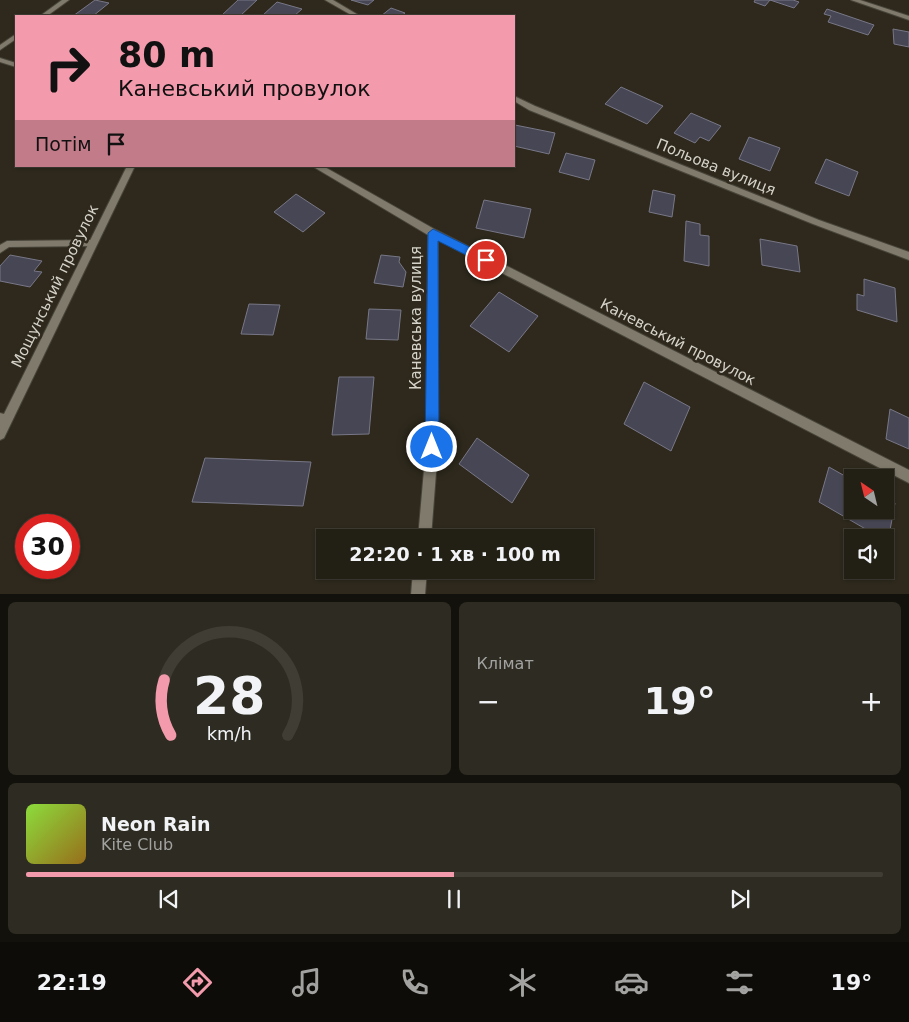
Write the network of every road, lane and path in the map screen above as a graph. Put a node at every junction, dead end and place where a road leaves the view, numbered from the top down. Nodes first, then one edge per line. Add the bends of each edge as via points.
1 (66, 0) edge
2 (328, 0) edge
3 (854, 0) edge
4 (44, 15) edge
5 (355, 15) edge
6 (909, 18) edge
7 (15, 37) edge
8 (0, 48) edge
9 (0, 60) edge
10 (15, 65) edge
11 (515, 99) edge
12 (130, 167) edge
13 (318, 167) edge
14 (433, 233) junction
15 (92, 243) junction
16 (0, 250) edge
17 (909, 256) edge
18 (4, 419) edge
19 (0, 434) edge
20 (909, 477) edge
21 (425, 529) edge
22 (419, 579) edge
23 (418, 594) edge

1 - 4 street
2 - 5 street
3 - 6 street
7 - 8 street
9 - 10 street
11 - 17 street, Польова вулиця
12 - 15 street, Мощунський провулок
13 - 14 street, Каневська вулиця
14 - 20 street, Каневський провулок
14 - 21 street, Каневська вулиця via 432,447
15 - 16 lane via 7,244
15 - 18 street, Мощунський провулок
18 - 19 street, Мощунський провулок
22 - 23 street

